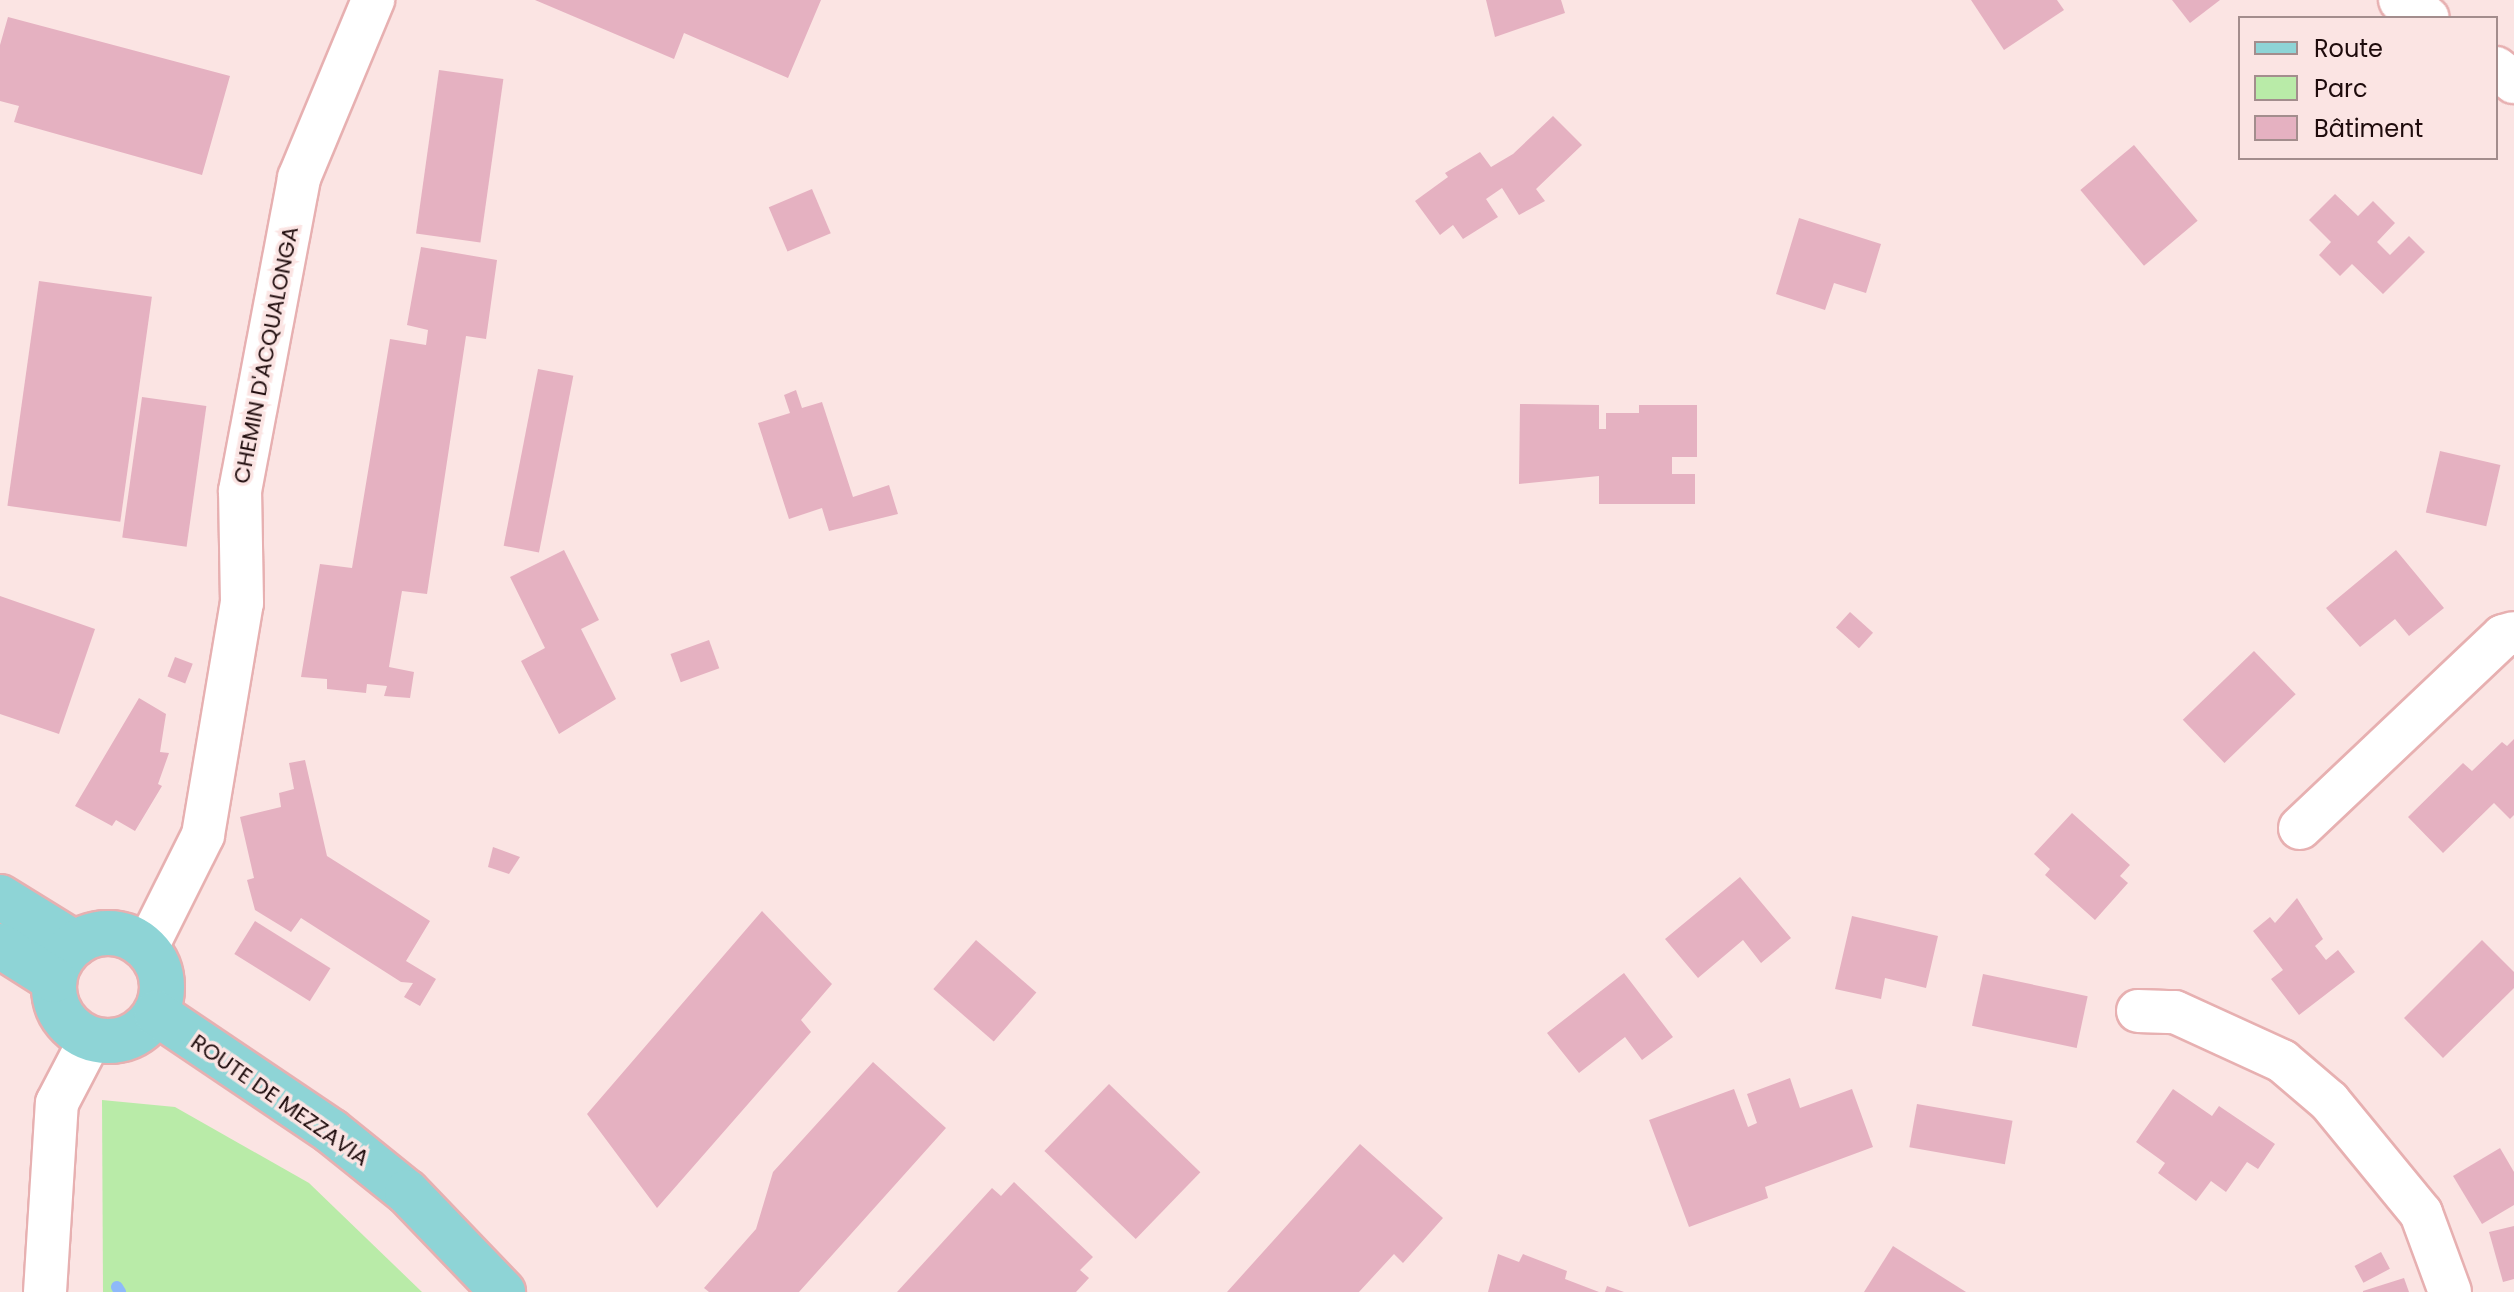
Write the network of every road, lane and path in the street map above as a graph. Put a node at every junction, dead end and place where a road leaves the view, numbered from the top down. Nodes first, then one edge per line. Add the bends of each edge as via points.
1 (373, 0) edge
2 (2400, 0) edge
3 (2425, 16) edge
4 (2498, 70) edge
5 (2514, 82) edge
6 (2514, 633) edge
7 (2300, 828) dead end
8 (0, 897) edge
9 (0, 946) edge
10 (146, 949) junction
11 (65, 962) junction
12 (2138, 1011) dead end
13 (156, 1013) junction
14 (91, 1038) junction
15 (45, 1292) edge
16 (503, 1292) edge
17 (2450, 1292) edge

1 - 10 street, CHEMIN D'ACQUALONGA via 299,178 240,491 242,603 203,835
2 - 3 street
4 - 5 street
6 - 7 street via 2503,636
8 - 11 main road
9 - 11 main road
10 - 11 main road via 119,935 89,937
10 - 13 main road via 161,979
11 - 14 main road via 62,1016
12 - 17 street via 2175,1012 2282,1061 2329,1101 2421,1213
13 - 14 main road via 147,1025 121,1040
13 - 16 main road, ROUTE DE MEZZAVIA via 331,1131 407,1192
14 - 15 street via 57,1103

